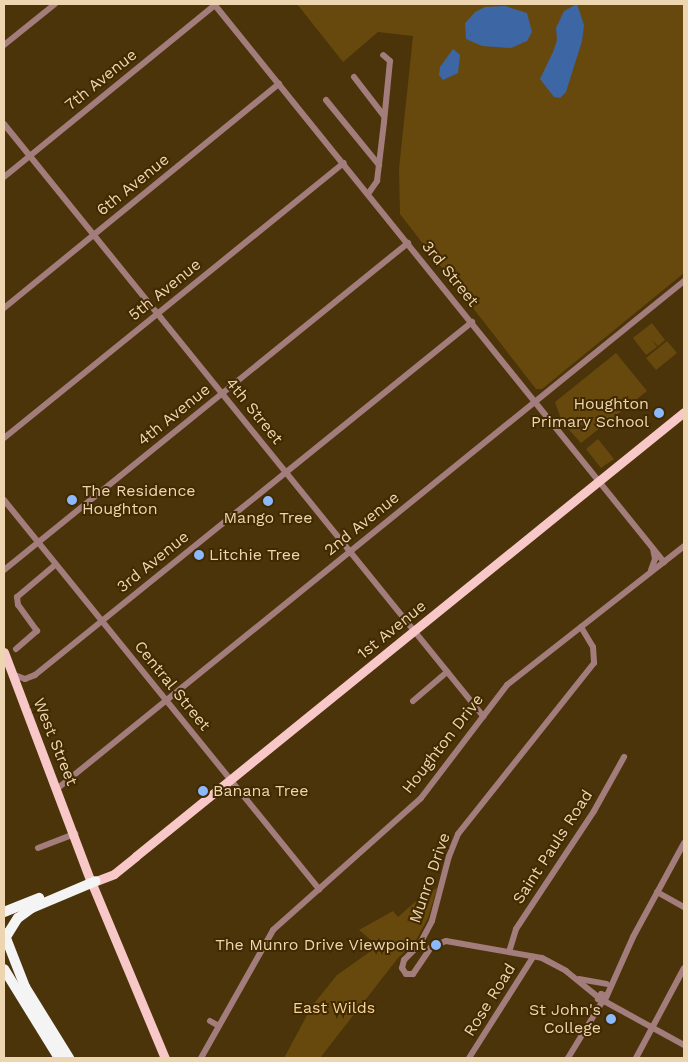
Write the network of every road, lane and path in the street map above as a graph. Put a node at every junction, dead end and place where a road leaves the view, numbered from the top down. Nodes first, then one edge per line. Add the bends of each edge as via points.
1 (54, 4) edge
2 (215, 4) edge
3 (4, 45) edge
4 (383, 55) dead end
5 (354, 77) dead end
6 (279, 84) junction
7 (326, 100) dead end
8 (384, 116) junction
9 (4, 124) edge
10 (29, 156) junction
11 (343, 163) junction
12 (379, 165) junction
13 (4, 176) edge
14 (368, 194) junction
15 (93, 235) junction
16 (408, 243) junction
17 (684, 281) edge
18 (4, 308) edge
19 (158, 314) junction
20 (472, 322) junction
21 (222, 394) junction
22 (536, 401) junction
23 (684, 412) edge
24 (4, 438) edge
25 (286, 472) junction
26 (600, 480) junction
27 (4, 500) edge
28 (38, 543) junction
29 (652, 545) junction
30 (684, 546) edge
31 (350, 551) junction
32 (664, 562) junction
33 (55, 565) junction
34 (4, 570) edge
35 (650, 573) junction
36 (102, 622) junction
37 (581, 627) junction
38 (415, 631) junction
39 (16, 649) dead end
40 (4, 652) edge
41 (8, 670) edge
42 (448, 672) junction
43 (166, 701) junction
44 (413, 701) dead end
45 (483, 716) junction
46 (624, 757) dead end
47 (230, 780) junction
48 (58, 788) junction
49 (75, 834) junction
50 (684, 844) edge
51 (38, 848) dead end
52 (93, 880) junction
53 (318, 889) junction
54 (657, 892) junction
55 (684, 907) edge
56 (8, 910) edge
57 (4, 933) edge
58 (4, 940) edge
59 (509, 952) junction
60 (533, 957) junction
61 (684, 968) edge
62 (4, 969) edge
63 (615, 974) junction
64 (575, 978) junction
65 (607, 984) junction
66 (602, 998) junction
67 (210, 1021) dead end
68 (219, 1026) junction
69 (653, 1029) junction
70 (684, 1045) edge
71 (59, 1058) edge
72 (70, 1058) edge
73 (165, 1058) edge
74 (201, 1058) edge
75 (469, 1058) edge
76 (568, 1058) edge
77 (636, 1058) edge

1 - 3 street
2 - 6 street, 3rd Street
2 - 10 street, 7th Avenue
4 - 8 street via 390,61
5 - 8 street
6 - 11 street, 3rd Street
6 - 15 street, 6th Avenue
7 - 12 street
8 - 12 street
9 - 10 street, 4th Street
10 - 13 street, 7th Avenue
10 - 15 street, 4th Street
11 - 14 street, 3rd Street
11 - 19 street, 5th Avenue
12 - 14 street via 376,184
14 - 16 street, 3rd Street
15 - 18 street, 6th Avenue
15 - 19 street, 4th Street
16 - 20 street, 3rd Street
16 - 21 street, 4th Avenue
17 - 22 street, 2nd Avenue
19 - 21 street, 4th Street
19 - 24 street, 5th Avenue
20 - 22 street, 3rd Street
20 - 25 street, 3rd Avenue
21 - 25 street, 4th Street
21 - 28 street, 4th Avenue
22 - 26 street, 3rd Street
22 - 31 street, 2nd Avenue
23 - 26 main road, 1st Avenue
25 - 31 street, 4th Street
25 - 36 street, 3rd Avenue
26 - 29 street, 3rd Street
26 - 38 main road, 1st Avenue
27 - 28 street, Central Street
28 - 33 street, Central Street
28 - 34 street, 4th Avenue
29 - 32 street, 3rd Street
29 - 35 street via 655,559
30 - 32 street, Houghton Drive
31 - 38 street, 4th Street
31 - 43 street, 2nd Avenue
32 - 35 street, Houghton Drive
33 - 36 street, Central Street
33 - 39 street via 17,597 18,605 37,631
35 - 37 street, Houghton Drive
36 - 41 street, 3rd Avenue via 30,678
36 - 43 street, Central Street
37 - 45 street, Houghton Drive via 507,685
37 - 59 street, Munro Drive via 593,647 594,662 458,834 432,922 420,945 404,960 402,968 406,974 413,974 431,947 444,941
38 - 42 street, 4th Street
38 - 47 main road, 1st Avenue
40 - 41 main road, West Street
41 - 48 main road, West Street
42 - 44 street
42 - 45 street, 4th Street
43 - 47 street, Central Street
43 - 48 street, 2nd Avenue
45 - 53 street, Houghton Drive via 423,795
46 - 59 street, Saint Pauls Road via 594,811 516,929
47 - 52 main road, 1st Avenue via 117,870
47 - 53 street, Central Street
48 - 49 main road, West Street
49 - 51 street
49 - 52 main road, West Street
50 - 54 street
52 - 56 highway
52 - 58 highway via 32,908 15,922
52 - 73 main road, West Street
53 - 68 street, Houghton Drive via 271,932
54 - 55 street
54 - 63 street
57 - 72 highway via 22,980
59 - 60 street, Munro Drive
60 - 64 street, Munro Drive via 554,964
60 - 75 street, Rose Road
61 - 69 street
62 - 71 highway
63 - 65 street
63 - 66 street
64 - 65 street via 595,985
64 - 66 street
65 - 66 street
66 - 69 street
66 - 76 street
67 - 68 street
68 - 74 street, Houghton Drive
69 - 70 street
69 - 77 street

